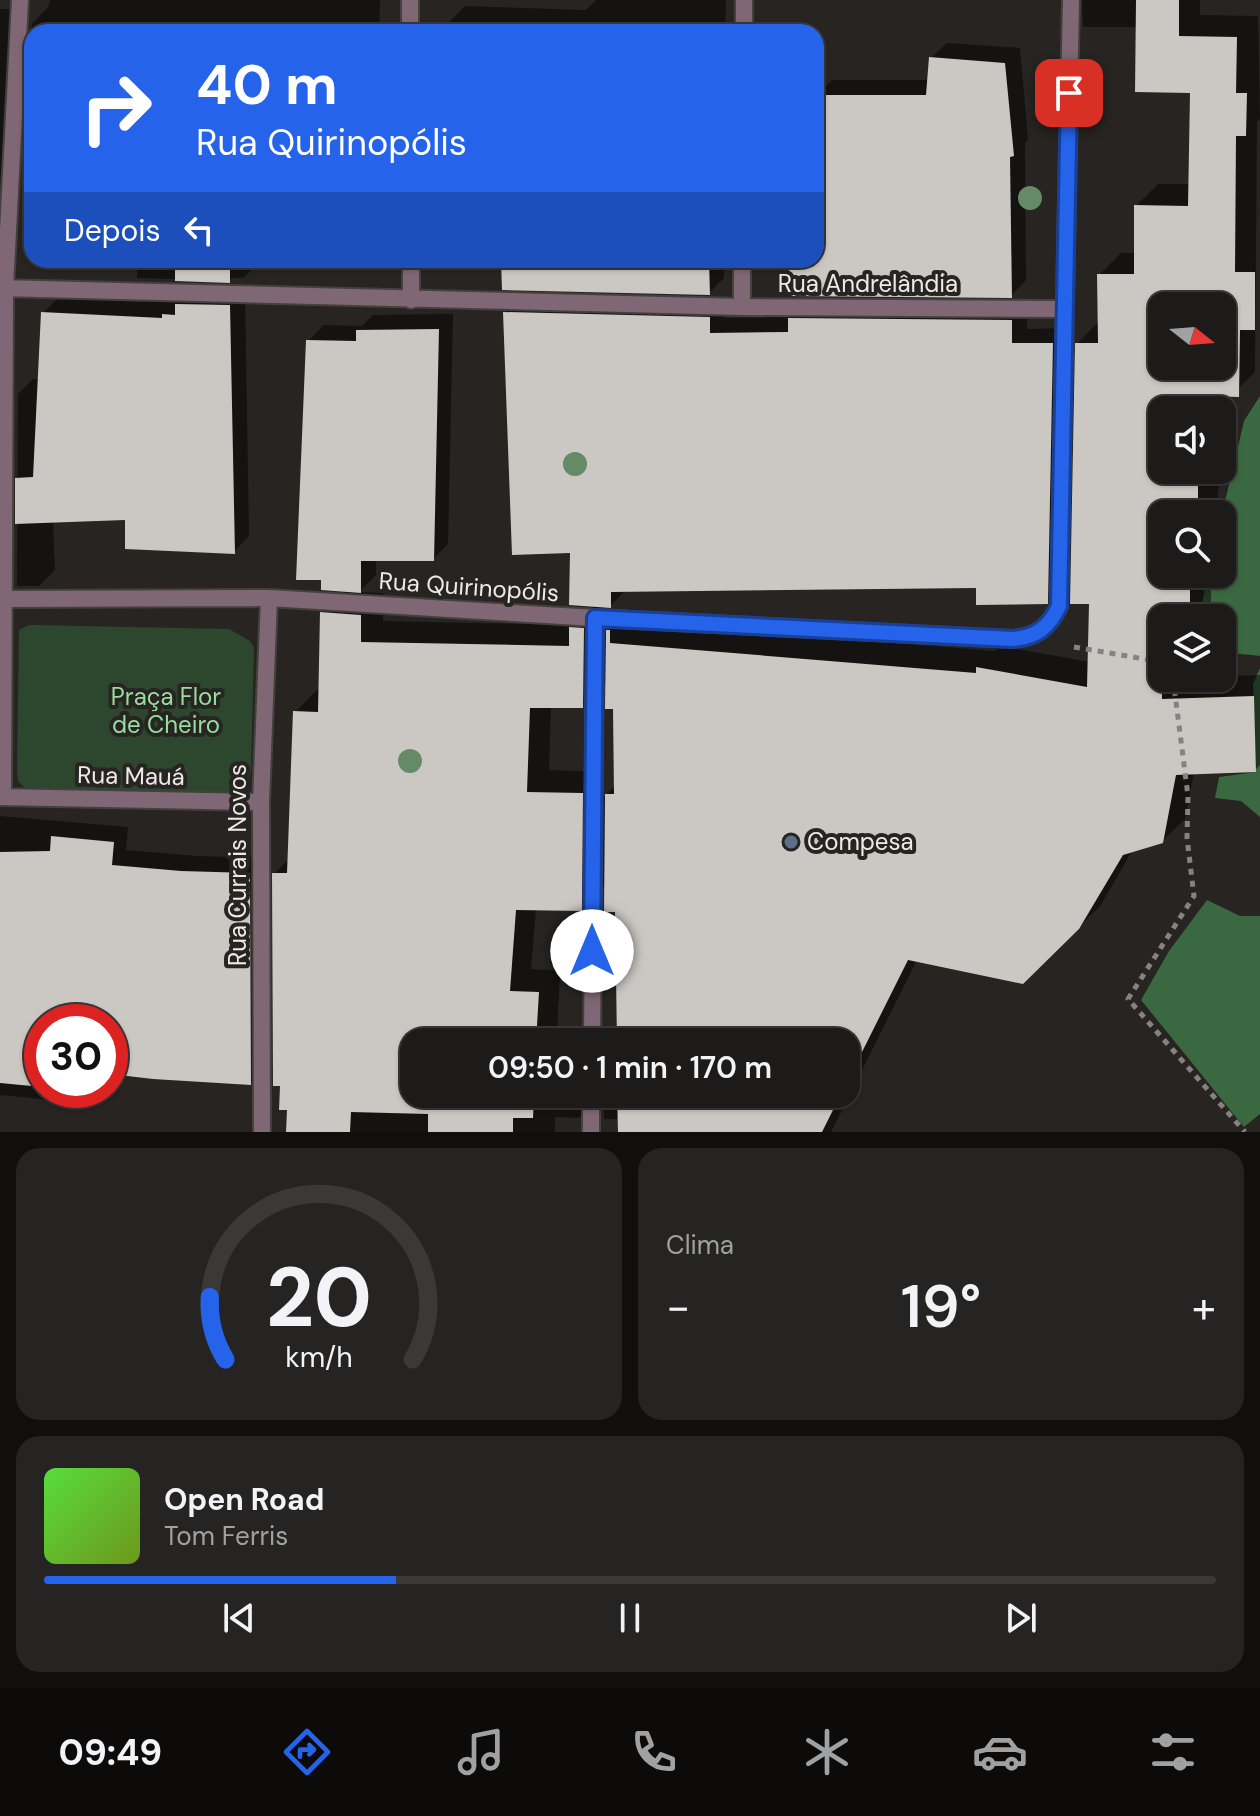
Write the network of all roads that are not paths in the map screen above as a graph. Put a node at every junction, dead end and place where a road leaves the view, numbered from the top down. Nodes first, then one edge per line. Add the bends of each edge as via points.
1 (20, 0) edge
2 (410, 0) edge
3 (744, 0) edge
4 (1071, 0) edge
5 (410, 24) edge
6 (744, 24) edge
7 (411, 268) edge
8 (742, 268) edge
9 (3, 288) edge
10 (411, 300) junction
11 (742, 307) junction
12 (1064, 309) junction
13 (269, 598) junction
14 (5, 599) junction
15 (595, 618) junction
16 (1, 797) edge
17 (261, 802) junction
18 (592, 1028) edge
19 (591, 1108) edge
20 (262, 1132) edge
21 (591, 1132) edge

1 - 9 street
2 - 5 street
3 - 6 street
4 - 12 street
7 - 10 street
8 - 11 street
9 - 10 street, Rua Andrelândia
9 - 14 street
10 - 11 street, Rua Andrelândia
11 - 12 street, Rua Andrelândia
12 - 15 street, Rua Quirinopólis via 1059,606 1040,632 1013,639
13 - 14 street, Rua Quirinopólis
13 - 15 street, Rua Quirinopólis
13 - 17 street, Rua Currais Novos
14 - 16 street
15 - 18 street
16 - 17 street, Rua Mauá
17 - 20 street, Rua Currais Novos
19 - 21 street

